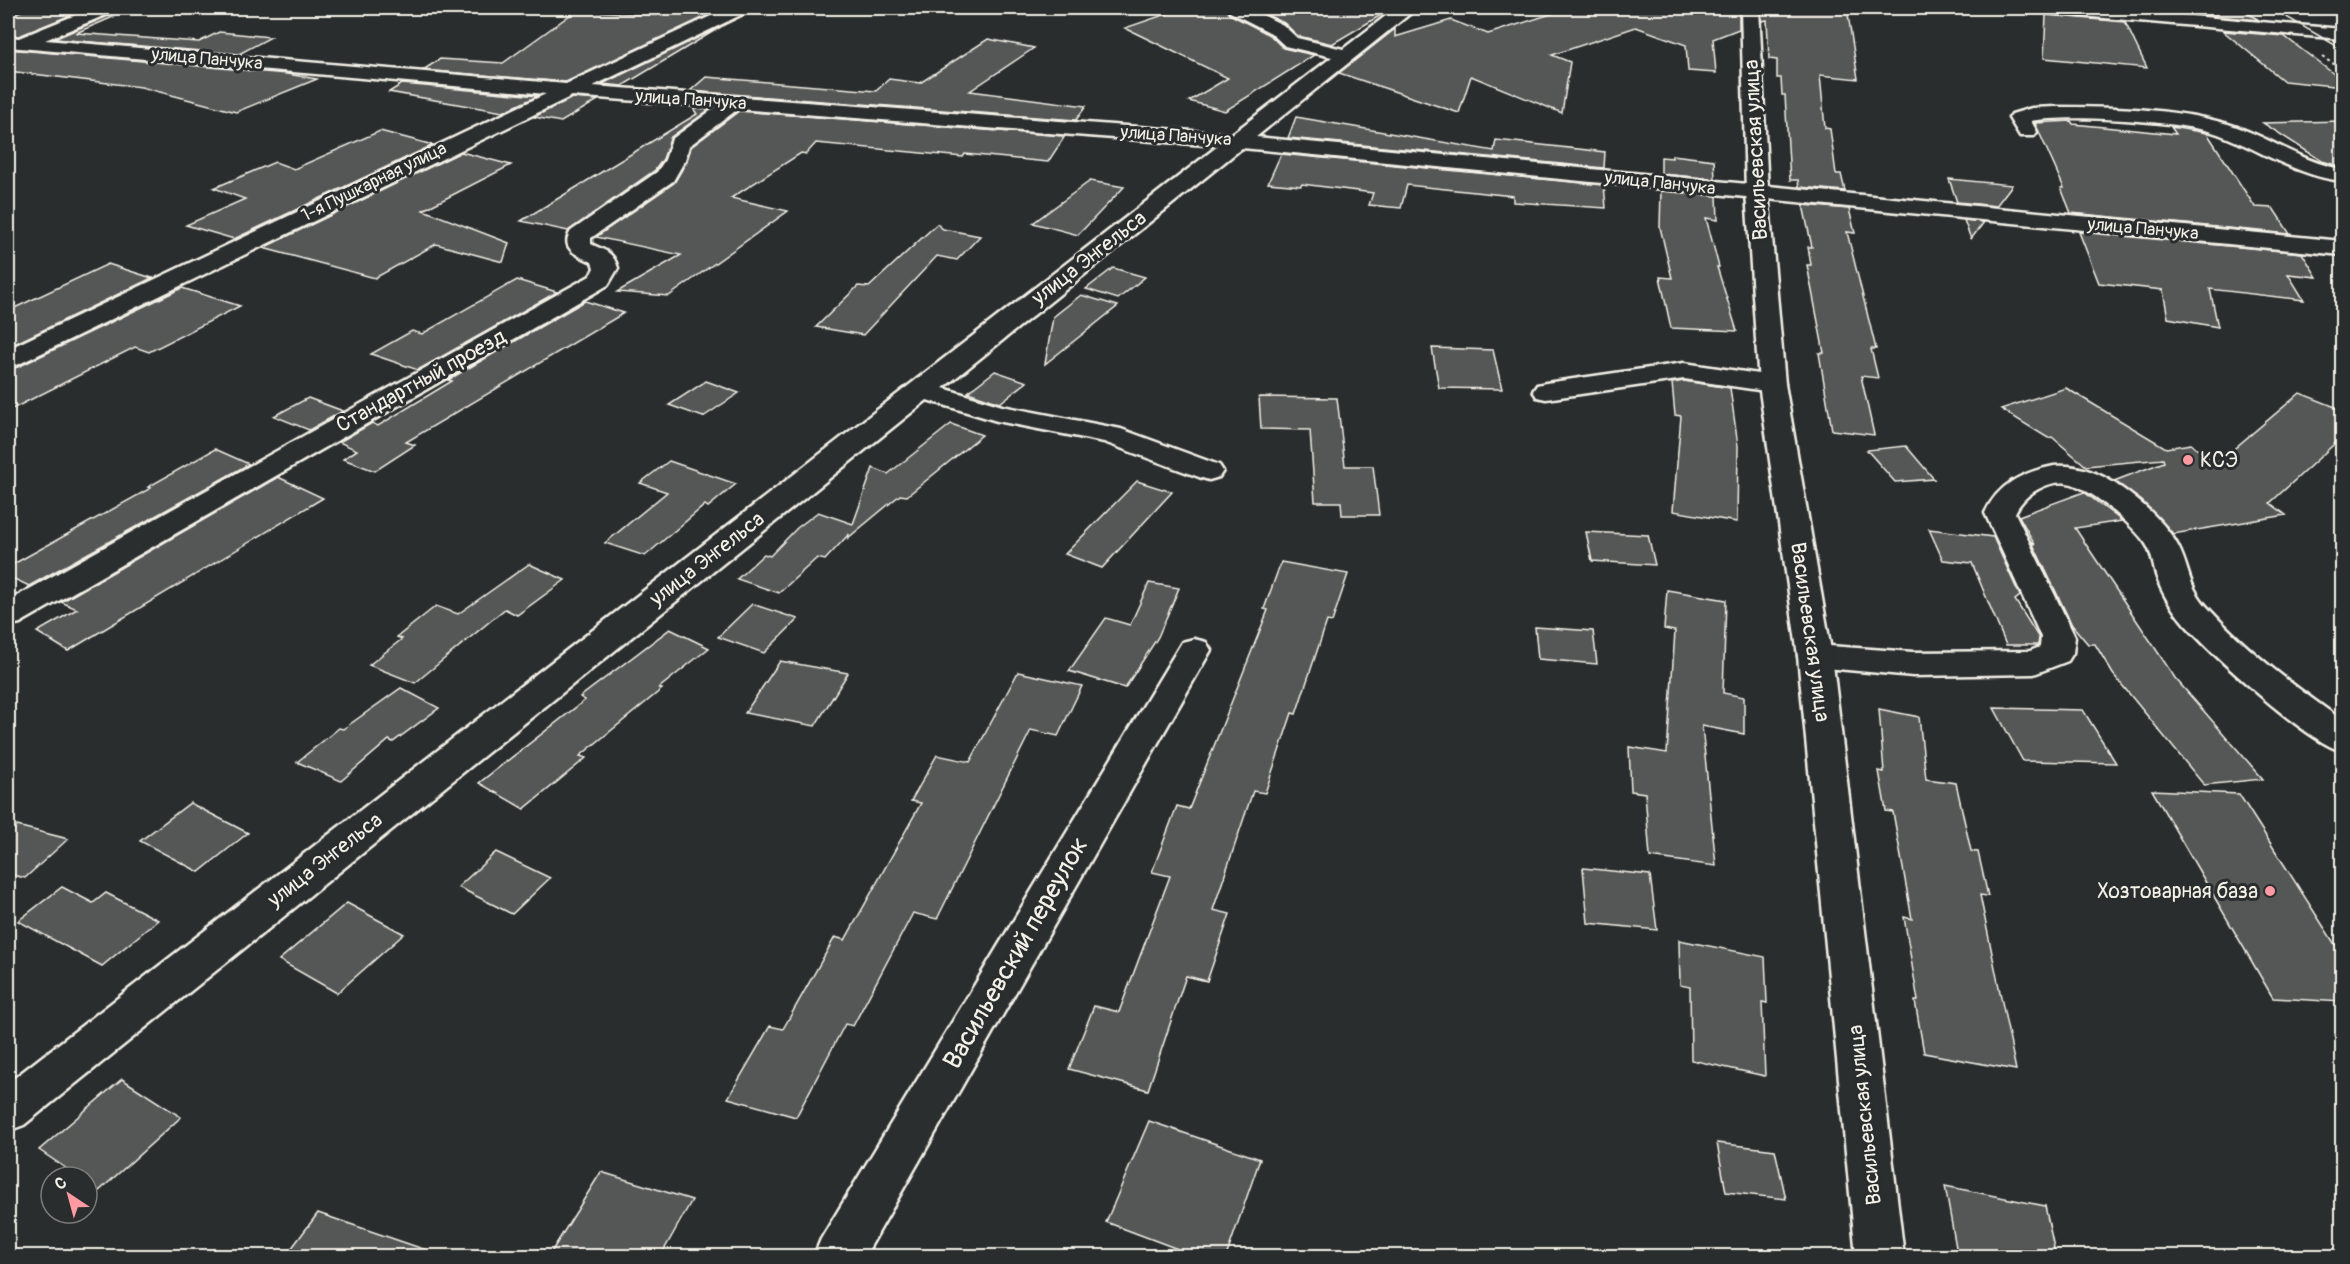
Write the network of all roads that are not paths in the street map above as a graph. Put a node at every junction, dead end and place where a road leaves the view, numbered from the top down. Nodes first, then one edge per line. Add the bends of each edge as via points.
1 (107, 8) edge
2 (741, 8) edge
3 (1236, 8) edge
4 (1406, 8) edge
5 (1750, 8) edge
6 (2048, 8) edge
7 (2099, 10) edge
8 (2270, 12) dead end
9 (2304, 32) junction
10 (2343, 34) edge
11 (11, 45) edge
12 (2343, 54) edge
13 (1346, 55) junction
14 (566, 90) junction
15 (734, 103) junction
16 (2027, 132) dead end
17 (1238, 141) junction
18 (2343, 175) edge
19 (1757, 192) junction
20 (2343, 248) edge
21 (8, 359) edge
22 (1772, 384) junction
23 (921, 390) junction
24 (1546, 391) dead end
25 (1209, 471) dead end
26 (8, 615) edge
27 (1194, 650) dead end
28 (1815, 656) junction
29 (2343, 738) edge
30 (8, 1110) edge
31 (838, 1257) edge
32 (1880, 1257) edge

1 - 11 street
2 - 14 street, 1-я Пушкарная улица
3 - 13 street via 1277,29 1291,42
4 - 13 street, улица Энгельса
5 - 19 street, Васильевская улица
6 - 7 street
7 - 9 street
8 - 9 street
9 - 10 street
9 - 12 street
11 - 14 street, улица Панчука
13 - 17 street, улица Энгельса
14 - 15 street, улица Панчука
14 - 21 street, 1-я Пушкарная улица
15 - 17 street, улица Панчука
15 - 26 street, Стандартный проезд via 680,143 665,176 579,236 580,248 603,258 606,267 600,280
16 - 18 street via 2019,118 2034,112 2192,121 2225,130 2297,164
17 - 19 street, улица Панчука
17 - 23 street, улица Энгельса
19 - 20 street, улица Панчука
19 - 22 street, Васильевская улица
22 - 24 street via 1684,371
22 - 28 street, Васильевская улица
23 - 25 street via 997,413 1111,435
23 - 30 street, улица Энгельса
27 - 31 street, Васильевский переулок
28 - 29 street via 1913,664 2034,662 2056,653 2058,637 2000,513 2004,501 2024,484 2046,476 2069,475 2093,483 2154,533 2187,606 2285,697
28 - 32 street, Васильевская улица

